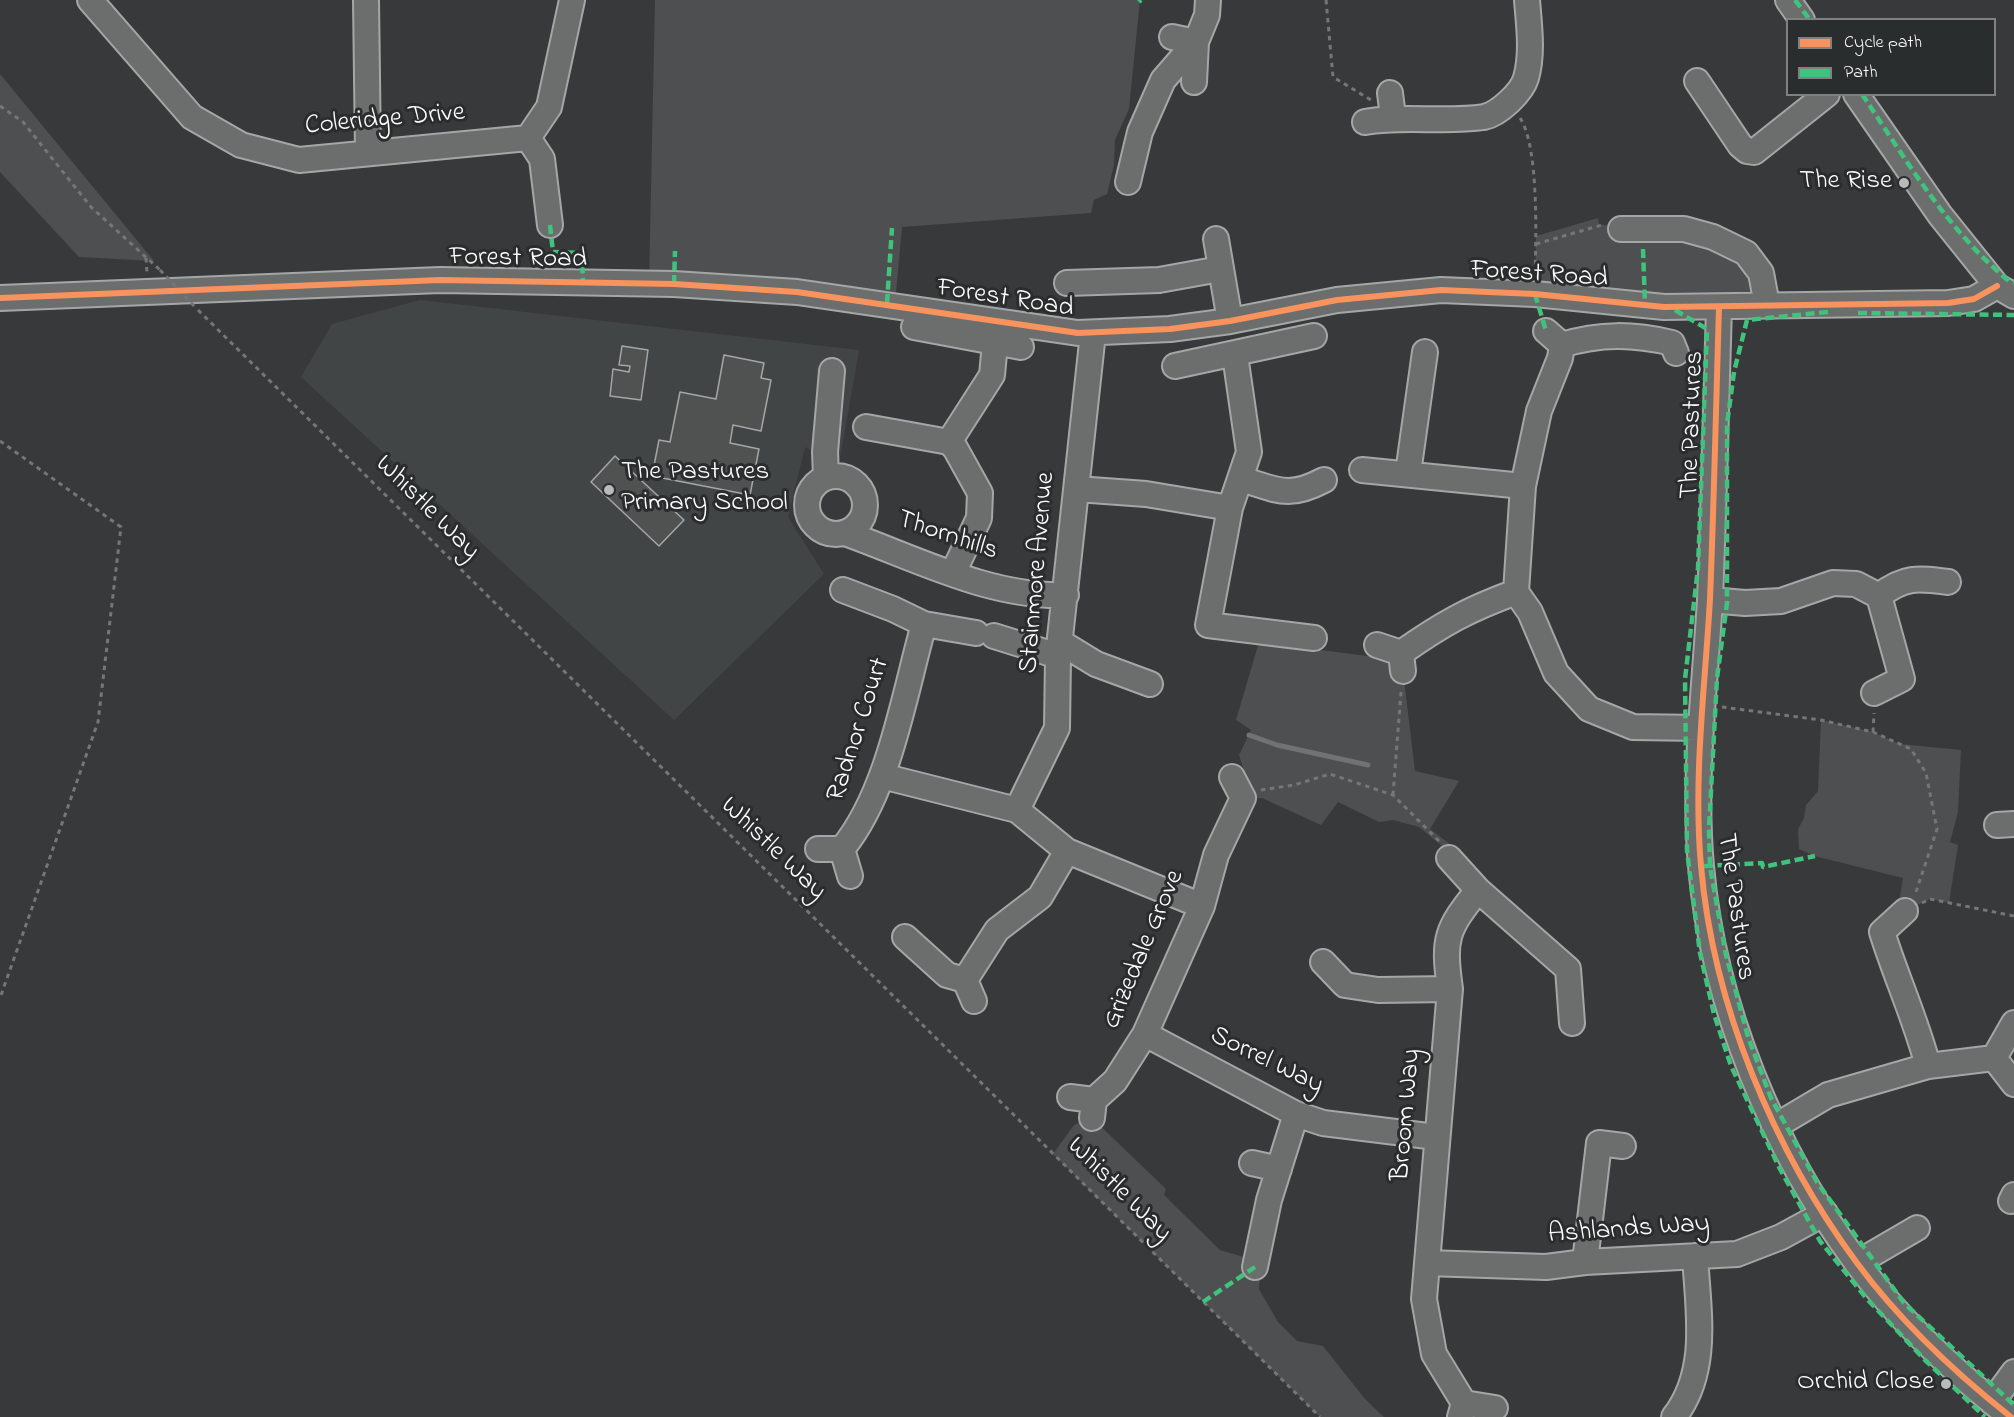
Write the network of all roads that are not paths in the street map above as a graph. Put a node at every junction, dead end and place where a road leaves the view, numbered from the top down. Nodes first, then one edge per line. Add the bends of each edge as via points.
1 (90, 0) edge
2 (366, 0) edge
3 (572, 0) edge
4 (1208, 0) edge
5 (1527, 0) edge
6 (1788, 0) edge
7 (1801, 18) edge
8 (1172, 38) dead end
9 (1196, 42) junction
10 (1697, 81) dead end
11 (1194, 82) dead end
12 (1390, 93) dead end
13 (1824, 96) edge
14 (1857, 96) edge
15 (1394, 117) junction
16 (1365, 122) dead end
17 (528, 138) junction
18 (368, 153) junction
19 (1128, 182) dead end
20 (550, 225) dead end
21 (1635, 236) road end
22 (1216, 239) dead end
23 (1220, 269) junction
24 (1067, 283) dead end
25 (2006, 291) edge
26 (0, 298) edge
27 (1767, 305) junction
28 (1719, 308) junction
29 (1230, 321) junction
30 (914, 327) dead end
31 (1093, 333) junction
32 (1314, 336) dead end
33 (995, 343) junction
34 (1021, 347) dead end
35 (1425, 352) dead end
36 (1676, 353) dead end
37 (1235, 355) junction
38 (1175, 366) dead end
39 (832, 371) dead end
40 (866, 427) dead end
41 (949, 442) junction
42 (1362, 470) dead end
43 (1405, 473) junction
44 (826, 477) junction
45 (1241, 479) junction
46 (1324, 480) dead end
47 (1522, 486) junction
48 (1077, 489) junction
49 (1230, 508) junction
50 (845, 532) junction
51 (953, 573) junction
52 (1948, 582) dead end
53 (843, 590) dead end
54 (1516, 592) junction
55 (1066, 595) junction
56 (1879, 596) junction
57 (1710, 600) junction
58 (924, 624) junction
59 (1314, 638) dead end
60 (1377, 645) dead end
61 (1059, 649) junction
62 (1150, 684) dead end
63 (1874, 693) dead end
64 (1702, 717) junction
65 (882, 776) junction
66 (1246, 791) road end
67 (1017, 810) junction
68 (818, 849) dead end
69 (842, 849) junction
70 (1068, 851) junction
71 (1449, 858) road end
72 (850, 876) dead end
73 (1478, 891) junction
74 (1202, 906) junction
75 (1905, 911) road end
76 (905, 937) dead end
77 (1323, 962) dead end
78 (1450, 989) junction
79 (1572, 1023) dead end
80 (2014, 1023) edge
81 (1145, 1034) junction
82 (1994, 1058) junction
83 (1928, 1066) junction
84 (2014, 1084) edge
85 (1085, 1105) dead end
86 (1296, 1114) junction
87 (1774, 1127) junction
88 (1436, 1137) junction
89 (1623, 1146) dead end
90 (1252, 1163) dead end
91 (1279, 1169) junction
92 (1825, 1213) junction
93 (1917, 1228) dead end
94 (1695, 1256) junction
95 (1585, 1262) junction
96 (1427, 1263) junction
97 (1857, 1263) junction
98 (1255, 1267) dead end
99 (2014, 1372) edge
100 (1992, 1402) junction
101 (1495, 1408) dead end
102 (1462, 1410) edge
103 (1674, 1417) edge
104 (2011, 1417) edge

1 - 18 street, Coleridge Drive via 192,117 241,145 299,160
2 - 18 street
3 - 17 street via 549,107
4 - 9 street via 1207,15
5 - 15 street via 1526,81 1508,103 1486,116
6 - 7 street
8 - 9 street
9 - 11 street
9 - 19 street via 1163,80 1140,132
10 - 13 street via 1740,145 1754,152
12 - 15 street
14 - 25 street via 1940,215
15 - 16 street
17 - 18 street, Coleridge Drive
17 - 20 street via 542,159
21 - 27 street via 1684,229 1713,237 1746,253 1761,273
22 - 23 street
23 - 24 street via 1159,280
23 - 29 street
25 - 27 street, Forest Road via 1948,303
26 - 31 street, Forest Road via 440,280 674,284 797,292
27 - 28 street, Forest Road
28 - 29 street, Forest Road via 1441,290 1337,300
28 - 57 street, The Pastures
29 - 31 street, Forest Road
30 - 33 street
31 - 48 street, Stainmore Avenue
32 - 37 street
33 - 34 street
33 - 41 street via 992,375
35 - 43 street
36 - 47 street via 1672,343 1620,335 1587,337 1556,345
37 - 38 street
37 - 45 street via 1249,452
39 - 44 street
40 - 41 street
41 - 51 street via 980,493 979,518
42 - 43 street
43 - 47 street
44 - 50 street, Thornhills via 809,492 807,514 823,531
44 - 50 street, Thornhills via 848,478 864,495 862,518
45 - 46 street via 1288,492 1301,491
45 - 49 street
47 - 54 street
48 - 49 street via 1146,494
48 - 55 street, Stainmore Avenue
49 - 59 street via 1208,625
50 - 51 street, Thornhills
51 - 55 street, Thornhills via 1038,596
52 - 56 street via 1917,578 1894,584
53 - 58 street
54 - 60 street via 1458,614 1402,662
54 - 64 street via 1530,612 1556,673 1589,710 1633,728
55 - 61 street, Stainmore Avenue
56 - 57 street via 1856,584 1833,583 1781,601
56 - 63 street via 1902,679
57 - 64 street, The Pastures
58 - 61 street
58 - 65 street, Radnor Court
61 - 62 street
61 - 67 street, Stainmore Avenue via 1057,728
64 - 87 street, The Pastures via 1701,866 1714,945 1734,1027
65 - 67 street
65 - 69 street, Radnor Court via 859,829
66 - 74 street, Grizedale Grove via 1216,855
67 - 70 street
68 - 69 street
69 - 72 street
70 - 74 street
70 - 76 street via 1040,897 997,930 970,990
71 - 73 street
73 - 78 street, Broom Way via 1453,922 1445,955
73 - 79 street via 1568,969
74 - 81 street, Grizedale Grove
75 - 83 street via 1873,928 1914,1016
77 - 78 street via 1345,986 1378,990
78 - 88 street, Broom Way
80 - 82 street
81 - 85 street, Grizedale Grove via 1115,1081
81 - 86 street, Sorrel Way
82 - 83 street
82 - 84 street
83 - 87 street via 1828,1095
86 - 88 street, Sorrel Way via 1323,1123
86 - 91 street
87 - 92 street, The Pastures
88 - 96 street, Broom Way
89 - 95 street via 1599,1143
90 - 91 street
91 - 98 street
92 - 94 street, Ashlands Way via 1781,1237 1737,1254
92 - 97 street, The Pastures
93 - 97 street
94 - 95 street, Ashlands Way
94 - 103 street via 1700,1348 1687,1400
95 - 96 street, Ashlands Way via 1546,1268
96 - 102 street, Broom Way via 1424,1299 1434,1354
97 - 100 street, The Pastures via 1926,1342
99 - 100 street
100 - 104 street, The Pastures
101 - 102 street

